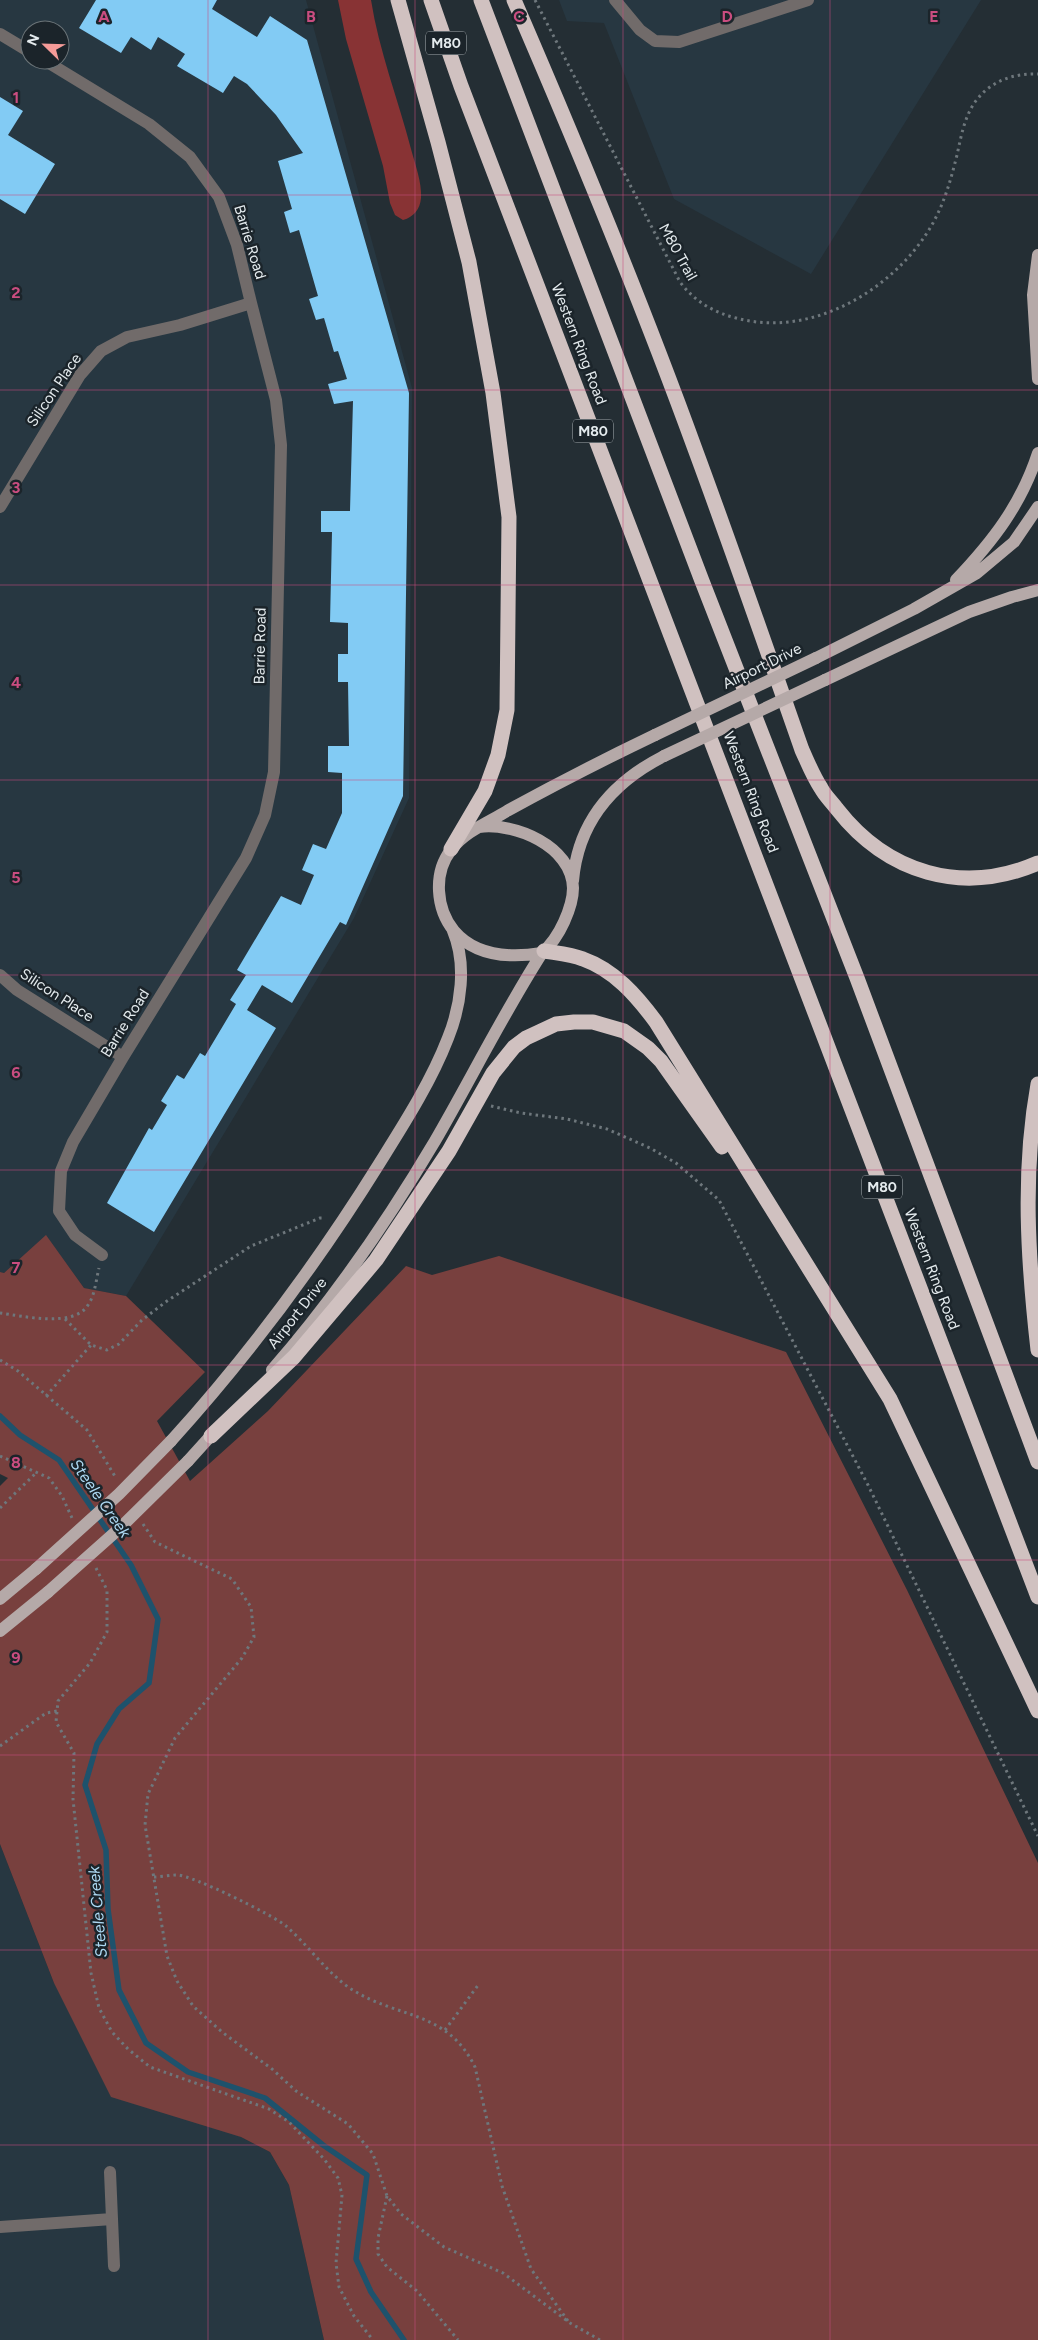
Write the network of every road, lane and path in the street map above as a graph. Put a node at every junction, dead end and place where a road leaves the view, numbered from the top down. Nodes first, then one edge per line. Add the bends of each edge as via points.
1 (398, 0) edge
2 (431, 0) edge
3 (481, 0) edge
4 (514, 0) edge
5 (535, 0) edge
6 (615, 0) edge
7 (808, 0) edge
8 (0, 34) edge
9 (20, 46) edge
10 (60, 70) edge
11 (1038, 74) edge
12 (1038, 256) edge
13 (251, 303) junction
14 (1038, 379) edge
15 (1038, 453) edge
16 (0, 507) edge
17 (1038, 507) edge
18 (1038, 590) edge
19 (946, 591) junction
20 (479, 827) junction
21 (451, 849) junction
22 (1038, 863) edge
23 (573, 888) junction
24 (451, 927) junction
25 (543, 952) junction
26 (0, 975) edge
27 (123, 1057) junction
28 (1038, 1084) edge
29 (477, 1102) junction
30 (342, 1220) junction
31 (786, 1235) junction
32 (102, 1255) joint
33 (0, 1314) edge
34 (65, 1319) junction
35 (91, 1345) junction
36 (1038, 1350) edge
37 (0, 1360) edge
38 (46, 1396) junction
39 (211, 1436) junction
40 (0, 1456) edge
41 (1038, 1462) edge
42 (36, 1473) junction
43 (118, 1481) dead end
44 (0, 1508) edge
45 (138, 1515) dead end
46 (74, 1522) dead end
47 (95, 1565) dead end
48 (1038, 1597) edge
49 (0, 1599) edge
50 (0, 1631) edge
51 (57, 1711) junction
52 (1038, 1711) edge
53 (0, 1746) edge
54 (1038, 1836) edge
55 (154, 1878) junction
56 (479, 1984) dead end
57 (446, 2030) junction
58 (110, 2172) dead end
59 (387, 2196) junction
60 (112, 2219) junction
61 (0, 2227) edge
62 (114, 2266) dead end
63 (570, 2324) junction
64 (373, 2340) edge
65 (458, 2340) edge
66 (600, 2340) edge

1 - 21 highway via 469,262 493,393 510,517 507,710 498,755 485,791
2 - 48 highway, Western Ring Road / M80 via 461,86
3 - 41 highway, Western Ring Road via 857,978
4 - 22 highway via 634,288 695,448 802,750 821,789 876,849 914,868 946,876 974,878 1003,874
5 - 11 path, M80 Trail via 680,282 704,305 746,321 782,324 828,312 891,275 911,256 941,206 964,127 976,101 1004,79 1026,73
6 - 7 street via 640,30 655,41 679,42
8 - 9 street
10 - 13 street, Barrie Road via 149,124 190,157 219,198 236,245
12 - 14 main road via 1033,294
13 - 16 street, Silicon Place via 127,337 101,350 80,375
13 - 27 street, Barrie Road via 276,400 281,445 274,772 265,815 246,858
15 - 19 main road via 1025,487 1000,531
17 - 19 main road, Airport Drive via 1002,554
18 - 23 main road, bridge via 969,612 645,766 618,786 597,812 582,840
19 - 20 main road, Airport Drive, bridge via 816,658 578,771
20 - 21 main road
20 - 23 main road via 507,828 540,840 566,867
21 - 24 main road via 440,877 439,893 441,908
23 - 25 main road via 571,904 562,925
24 - 25 main road via 465,941 485,951 515,956
24 - 30 main road, Airport Drive via 458,946 461,976 456,1016 449,1038 401,1129
25 - 31 highway via 581,958 597,965 628,987 642,1002
25 - 39 main road, Airport Drive via 388,1217 291,1348
26 - 27 street, Silicon Place via 17,990
27 - 32 street, Barrie Road via 73,1142 61,1171 59,1211 75,1235
28 - 36 highway via 1029,1158 1027,1215
29 - 31 highway via 504,1058 526,1038 541,1030 556,1024 592,1022 624,1031 661,1061
29 - 39 highway via 376,1260 294,1357
29 - 54 path via 520,1113 567,1118 607,1130 676,1163 719,1200 868,1485
30 - 35 path via 320,1218 251,1246 167,1301 142,1320 119,1344 107,1350
30 - 49 main road, Airport Drive, bridge via 241,1360 171,1441 119,1494
31 - 52 highway via 890,1399
32 - 34 path via 89,1305 81,1313
33 - 34 path
34 - 35 path
35 - 38 path
37 - 38 path
38 - 43 path via 87,1430
39 - 50 main road, Airport Drive, bridge via 120,1528
40 - 42 path
42 - 44 path
42 - 46 path via 49,1478
45 - 55 path via 155,1542 232,1579 251,1607 254,1637 242,1658 175,1738 148,1794 145,1825
47 - 51 path via 107,1590 107,1632 90,1663 58,1701
51 - 53 path via 46,1713
51 - 64 path via 56,1722 74,1753 74,1809 91,1973 99,2008 112,2032 150,2067 269,2109 289,2122 324,2159 338,2178 342,2195 336,2263 339,2287 354,2316
55 - 57 path via 177,1875 196,1879 276,1920 350,1988 375,2003 420,2017
55 - 59 path via 167,1956 177,1981 193,2006 296,2090 348,2124 373,2154
56 - 57 path
57 - 63 path via 466,2049 475,2067 502,2186 531,2269
58 - 60 street
59 - 63 path via 401,2214 444,2247 503,2273
59 - 65 path via 378,2254 387,2267 417,2291
60 - 61 street
60 - 62 street
63 - 66 path

